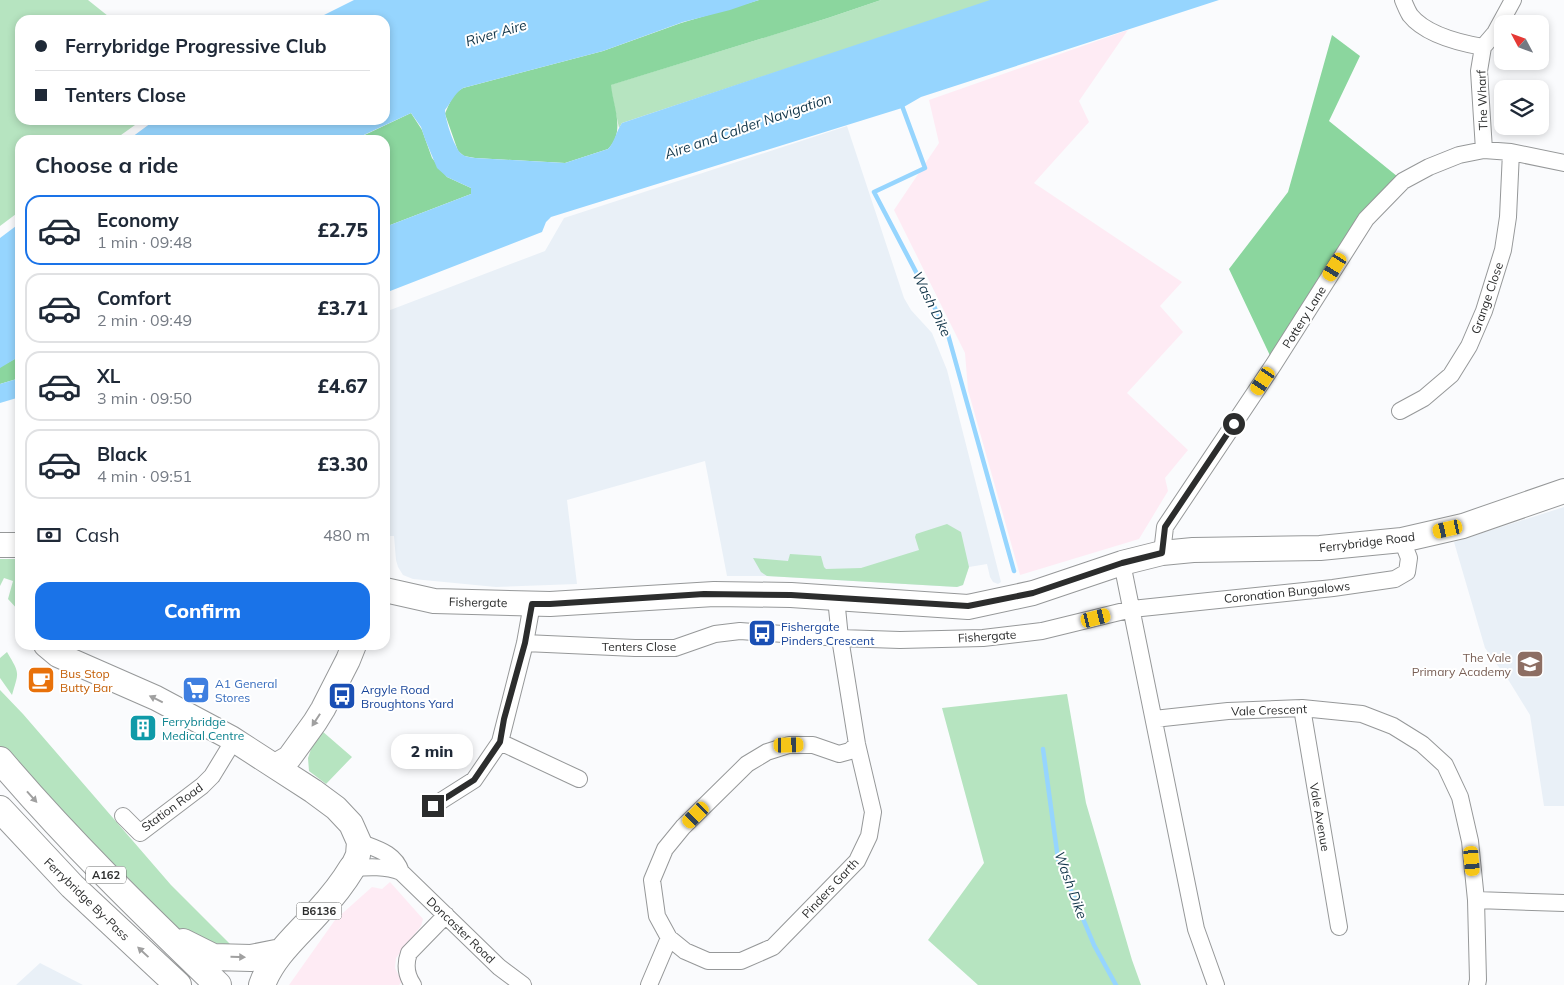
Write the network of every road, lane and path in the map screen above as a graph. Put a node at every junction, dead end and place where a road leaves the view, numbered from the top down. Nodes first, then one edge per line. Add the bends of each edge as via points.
1 (1403, 0) edge
2 (1513, 0) edge
3 (1483, 47) junction
4 (1484, 150) junction
5 (1511, 152) junction
6 (1564, 163) edge
7 (1400, 411) dead end
8 (1564, 491) edge
9 (1402, 540) junction
10 (0, 545) edge
11 (15, 545) edge
12 (1193, 550) joint
13 (1162, 553) junction
14 (1122, 563) junction
15 (390, 591) edge
16 (836, 598) junction
17 (532, 604) junction
18 (1132, 609) junction
19 (840, 638) junction
20 (525, 643) junction
21 (52, 650) edge
22 (352, 650) edge
23 (1302, 708) junction
24 (1154, 719) junction
25 (234, 740) junction
26 (500, 742) junction
27 (856, 744) junction
28 (299, 746) junction
29 (828, 751) junction
30 (0, 760) edge
31 (275, 766) junction
32 (579, 779) dead end
33 (301, 783) junction
34 (866, 783) junction
35 (433, 806) dead end
36 (0, 809) edge
37 (123, 816) dead end
38 (359, 842) junction
39 (352, 868) junction
40 (401, 872) junction
41 (1476, 900) junction
42 (1564, 903) edge
43 (446, 915) junction
44 (1339, 927) dead end
45 (160, 930) junction
46 (669, 938) junction
47 (281, 952) junction
48 (178, 985) edge
49 (218, 985) edge
50 (262, 985) edge
51 (413, 985) edge
52 (523, 985) edge
53 (649, 985) edge
54 (1216, 985) edge
55 (1477, 985) edge

1 - 3 street via 1410,14 1428,29 1464,44
2 - 3 street via 1495,33
3 - 4 street, The Wharf via 1480,71
4 - 5 street, Pottery Lane
4 - 13 street, Pottery Lane via 1459,154 1403,181 1366,219 1165,527
5 - 6 street, Pottery Lane
5 - 7 street, Grange Close via 1503,250 1481,320 1451,375 1424,398
8 - 9 main road, Ferrybridge Road via 1463,526
9 - 12 main road, Ferrybridge Road via 1320,548
9 - 18 street, Coronation Bungalows via 1409,558 1407,572 1395,579
10 - 11 main road
12 - 13 main road, Fishergate
13 - 14 main road, Fishergate
14 - 16 main road, Fishergate via 1033,593 968,606
14 - 18 street
15 - 17 main road, Fishergate via 434,601
16 - 17 main road, Fishergate via 704,594
16 - 19 street, Pinders Garth
17 - 20 street
18 - 19 street, Fishergate via 1042,631 983,638
18 - 24 street
19 - 20 street, Tenters Close via 740,631 715,634 675,648
19 - 27 street, Pinders Garth
20 - 26 street
25 -> 21 main road via 156,698 74,664
22 -> 28 main road via 323,709
23 - 24 street, Vale Crescent
23 - 41 street, Vale Crescent via 1362,714 1393,726 1422,744 1444,765 1460,797 1470,842
23 - 44 street, Vale Avenue
24 - 54 street via 1196,929
25 - 31 main road
25 - 37 street, Station Road via 202,786 140,833
26 - 32 street
26 - 35 street via 474,780
27 - 29 street via 850,751 839,754
27 - 34 street, Pinders Garth
28 - 31 main road via 290,758
28 - 33 main road via 296,766
29 - 34 street
29 - 46 street via 813,745 789,745 747,764 665,849 652,880 657,916
30 -> 45 main road, A162 via 32,798
31 - 33 main road
33 - 38 main road via 336,808 351,824
34 - 46 street, Pinders Garth via 873,812 869,836 857,861 773,947 741,961 708,961 685,951
48 -> 36 main road, Ferrybridge By-Pass / A162 via 72,886
38 - 39 main road, B6136
38 - 40 street, Doncaster Road via 381,850 399,864
39 - 40 street via 380,867
39 - 47 main road, B6136 via 321,909
40 - 43 street, Doncaster Road
41 - 42 street
41 - 55 street, Vale Crescent
43 - 51 street via 409,953 407,970
43 - 52 street, Doncaster Road via 499,967
45 -> 47 main road via 213,957 251,958
45 - 49 main road, A162
46 - 53 street
47 - 50 main road

